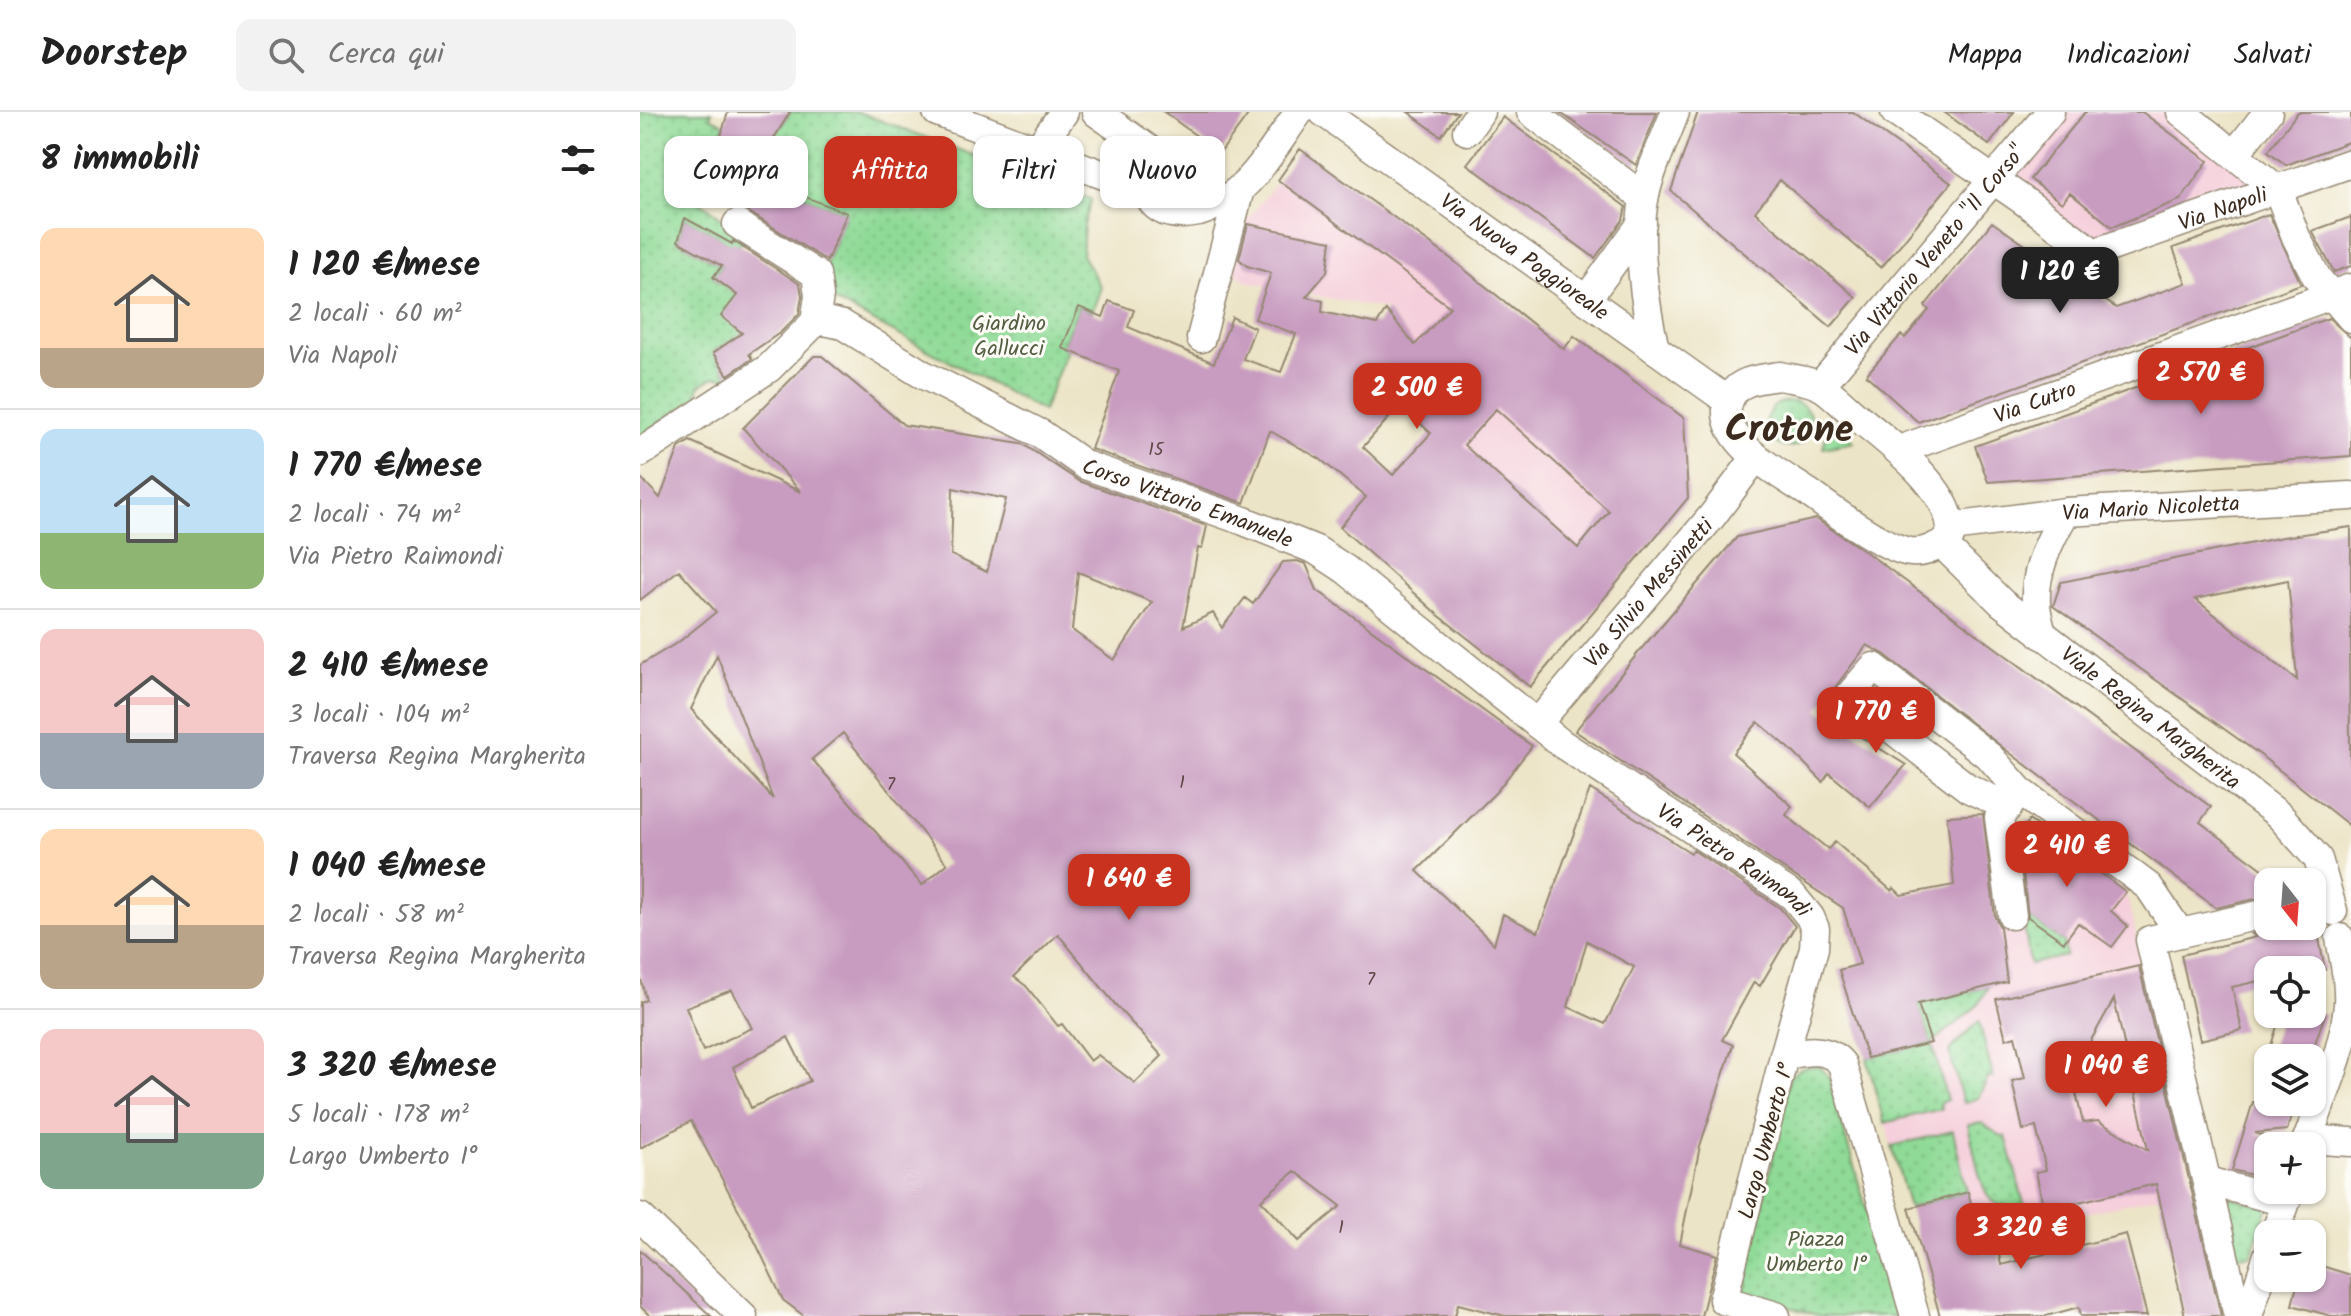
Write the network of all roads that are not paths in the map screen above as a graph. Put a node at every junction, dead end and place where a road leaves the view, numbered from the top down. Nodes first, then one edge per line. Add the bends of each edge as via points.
1 (937, 112) edge
2 (1064, 112) edge
3 (1096, 112) edge
4 (1299, 112) edge
5 (1323, 112) edge
6 (1531, 112) edge
7 (1675, 112) edge
8 (1895, 112) edge
9 (2050, 112) edge
10 (2181, 112) edge
11 (2268, 112) edge
12 (1003, 136) edge
13 (1038, 136) edge
14 (1130, 136) edge
15 (2234, 155) junction
16 (2351, 163) edge
17 (1993, 180) junction
18 (1240, 189) junction
19 (2278, 190) junction
20 (1225, 199) edge
21 (1157, 208) edge
22 (1211, 208) edge
23 (1643, 210) junction
24 (737, 224) dead end
25 (2341, 292) edge
26 (1586, 300) junction
27 (2351, 318) edge
28 (815, 322) junction
29 (1201, 338) dead end
30 (1655, 349) junction
31 (1820, 386) junction
32 (1728, 401) junction
33 (1899, 450) junction
34 (640, 453) edge
35 (1756, 457) junction
36 (2351, 496) edge
37 (2066, 512) junction
38 (1947, 535) junction
39 (2042, 635) junction
40 (1537, 724) junction
41 (2014, 799) junction
42 (2012, 915) dead end
43 (2336, 915) edge
44 (2254, 916) edge
45 (2180, 933) junction
46 (2346, 1044) edge
47 (1784, 1056) junction
48 (2310, 1132) edge
49 (2351, 1142) edge
50 (2326, 1143) edge
51 (2207, 1181) junction
52 (2254, 1190) edge
53 (640, 1217) edge
54 (2256, 1292) edge
55 (743, 1316) edge
56 (1776, 1316) edge
57 (1915, 1316) edge
58 (2238, 1316) edge
59 (2248, 1316) edge

1 - 12 street
2 - 13 street
3 - 14 street
4 - 18 street
5 - 26 street, Via Nuova Poggioreale
6 - 23 street
7 - 23 street
8 - 17 street
9 - 17 street, Via Vittorio Veneto "Il Corso"
10 - 15 street
11 - 15 street
15 - 19 street
16 - 19 street, Via Napoli
17 - 19 street, Via Napoli via 2094,253
17 - 31 street, Via Vittorio Veneto "Il Corso"
18 - 20 street
18 - 29 street
19 - 25 street via 2317,278
21 - 22 street via 1173,214
23 - 26 street
23 - 30 street via 1647,316
24 - 28 street via 816,274
25 - 27 street
25 - 33 street, Via Cutro
26 - 30 street, Via Nuova Poggioreale
28 - 34 street via 769,368
28 - 40 street, Corso Vittorio Emanuele via 843,325 922,374 1041,434 1085,465 1316,550
30 - 32 street, Via Nuova Poggioreale
31 - 32 street via 1780,376 1753,380 1738,386
31 - 33 street, Viale Regina Margherita
32 - 35 street, Via Mario Nicoletta via 1732,433
33 - 38 street, Viale Regina Margherita via 1947,512
35 - 38 street, Via Mario Nicoletta via 1875,537 1910,552 1926,551
35 - 40 street, Via Silvio Messinetti
36 - 37 street, Via Mario Nicoletta
37 - 38 street, Via Mario Nicoletta
37 - 39 street via 2050,538 2037,584
38 - 39 street, Viale Regina Margherita via 2002,603
39 - 43 street, Viale Regina Margherita via 2279,815 2318,859
40 - 47 street, Via Pietro Raimondi via 1792,895 1810,917 1814,948
41 - 41 street via 1990,757 1874,667 1849,696 1968,788
41 - 42 street via 1999,818
41 - 45 street via 2149,887
43 - 46 street, Viale Regina Margherita via 2345,964
44 - 45 street
45 - 51 street via 2150,940
46 - 48 street, Viale Regina Margherita
47 - 56 street, Largo Umberto I° via 1723,1300
47 - 57 street, Largo Umberto I° via 1827,1052 1842,1064
49 - 50 street
51 - 52 street
51 - 58 street
53 - 55 street
54 - 59 street

